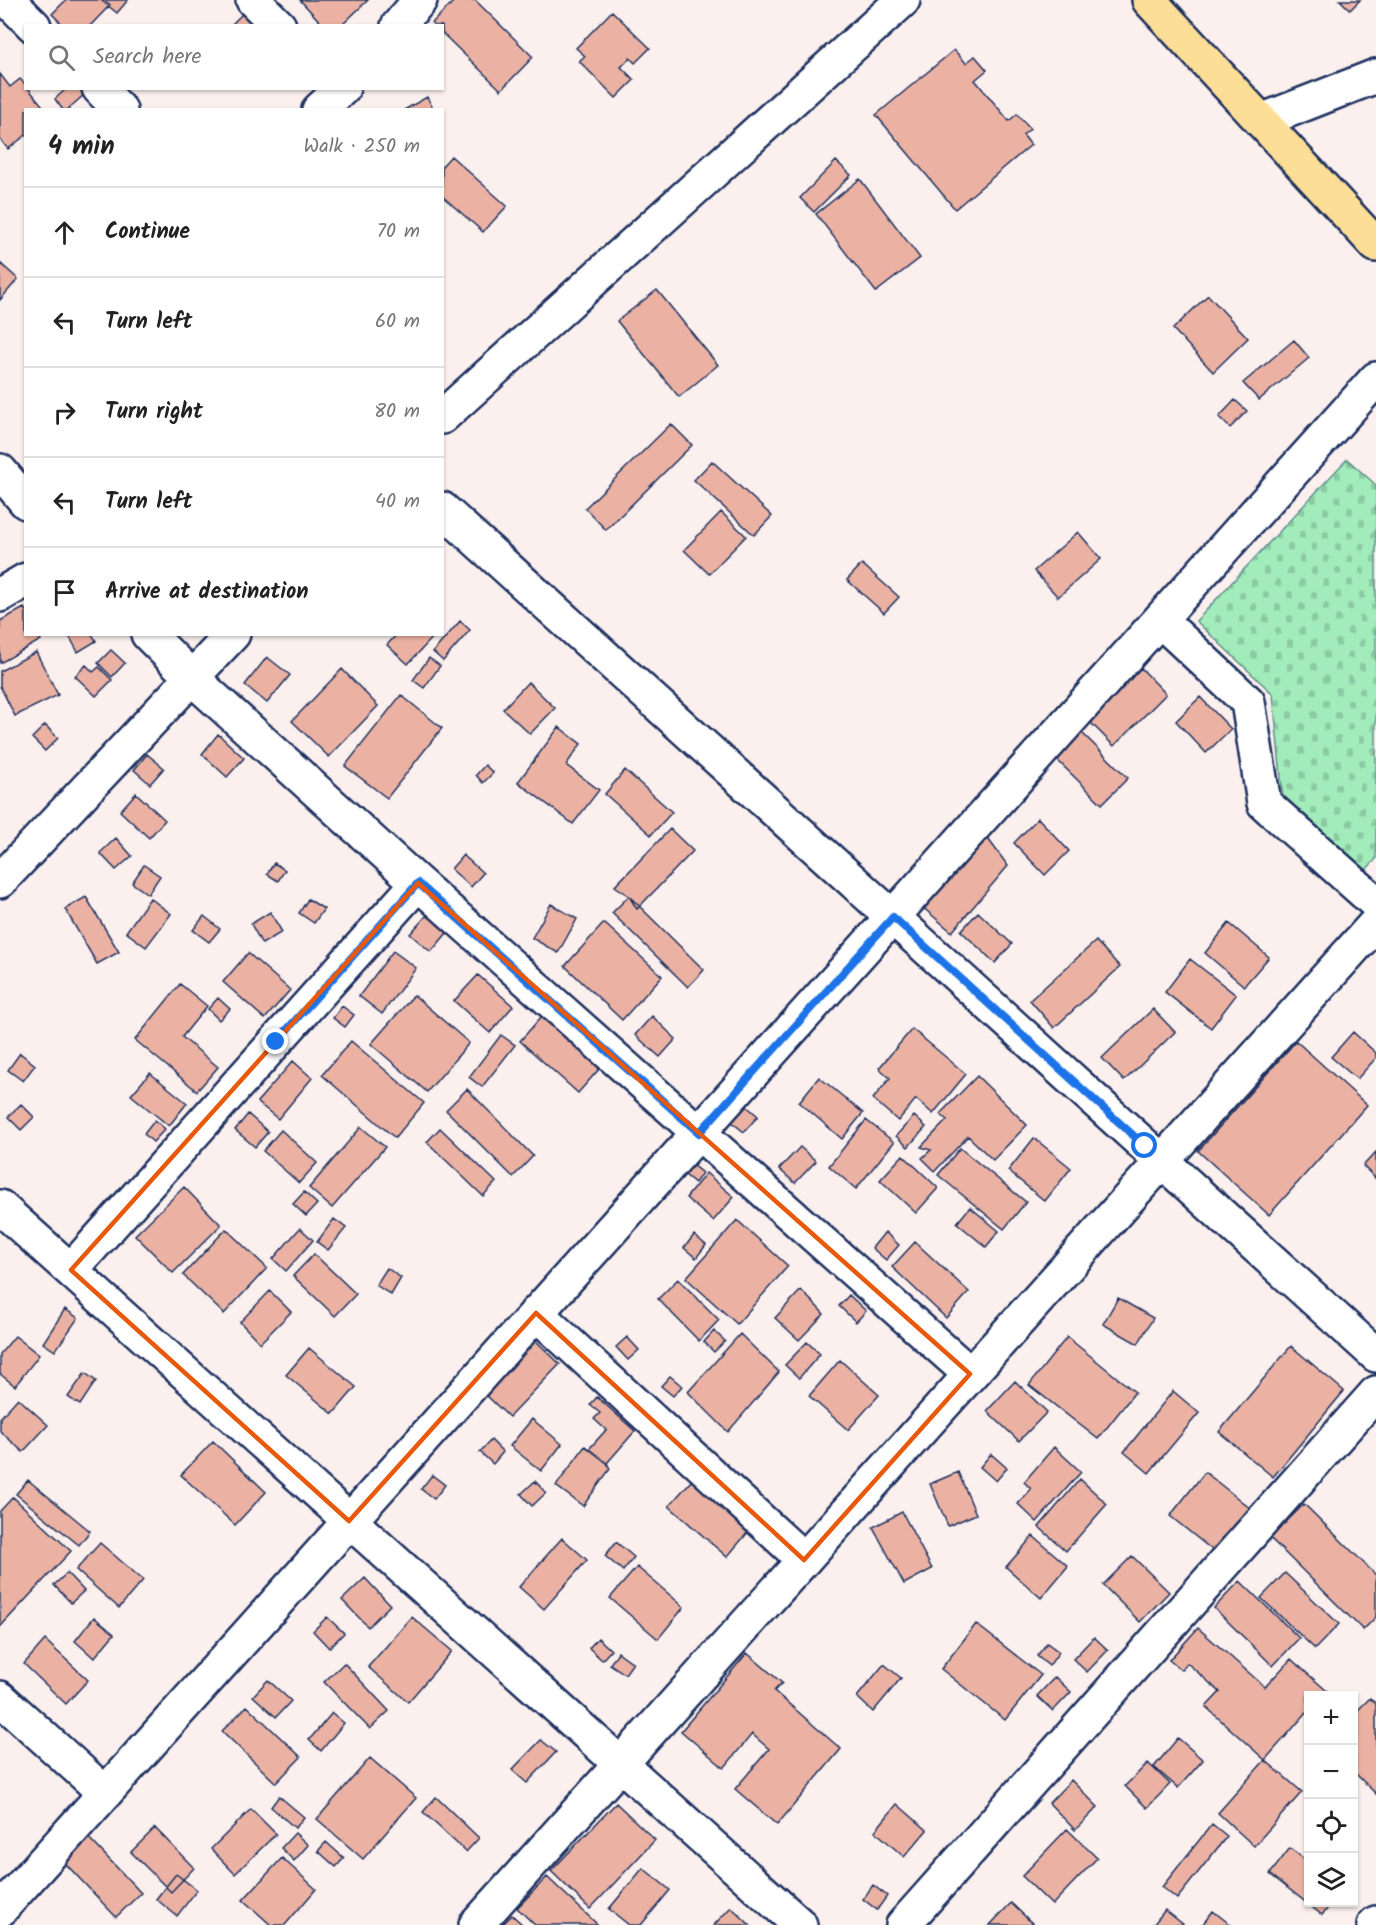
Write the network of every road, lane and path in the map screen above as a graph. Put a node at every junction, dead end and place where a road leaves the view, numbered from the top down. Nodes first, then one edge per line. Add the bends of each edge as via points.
1 (8, 0) edge
2 (253, 0) edge
3 (420, 0) edge
4 (903, 0) edge
5 (1149, 0) edge
6 (32, 24) edge
7 (277, 24) edge
8 (400, 24) edge
9 (1376, 76) edge
10 (101, 90) edge
11 (341, 90) edge
12 (118, 108) edge
13 (321, 108) edge
14 (1261, 121) junction
15 (1376, 245) edge
16 (1376, 379) edge
17 (444, 415) edge
18 (0, 471) edge
19 (24, 500) edge
20 (444, 511) edge
21 (24, 581) edge
22 (0, 595) edge
23 (1160, 620) junction
24 (150, 636) edge
25 (231, 636) edge
26 (192, 678) junction
27 (0, 881) edge
28 (418, 883) junction
29 (1376, 903) edge
30 (893, 917) junction
31 (1376, 922) edge
32 (699, 1133) junction
33 (1162, 1161) junction
34 (0, 1207) edge
35 (71, 1270) junction
36 (536, 1313) junction
37 (1376, 1355) edge
38 (970, 1374) junction
39 (1376, 1393) edge
40 (350, 1521) junction
41 (804, 1560) junction
42 (0, 1698) edge
43 (621, 1764) junction
44 (105, 1793) junction
45 (0, 1910) edge
46 (476, 1925) edge
47 (800, 1925) edge
48 (903, 1925) edge

1 - 6 street
2 - 7 street
3 - 8 street
4 - 17 street
5 - 14 highway
9 - 14 street
10 - 12 street
11 - 13 street
14 - 15 highway
16 - 23 street
18 - 19 street
20 - 30 street
21 - 22 street
23 - 29 street via 1248,702 1264,803
23 - 30 street
24 - 26 street
25 - 26 street
26 - 27 street
26 - 28 street
28 - 32 street
28 - 35 street
30 - 32 street
30 - 33 street
31 - 33 street
32 - 36 street
32 - 38 street
33 - 37 street
33 - 38 street
34 - 35 street
35 - 40 street
36 - 40 street
36 - 41 street
38 - 41 street
39 - 48 street
40 - 43 street
40 - 44 street
41 - 43 street
42 - 44 street
43 - 46 street
43 - 47 street
44 - 45 street

